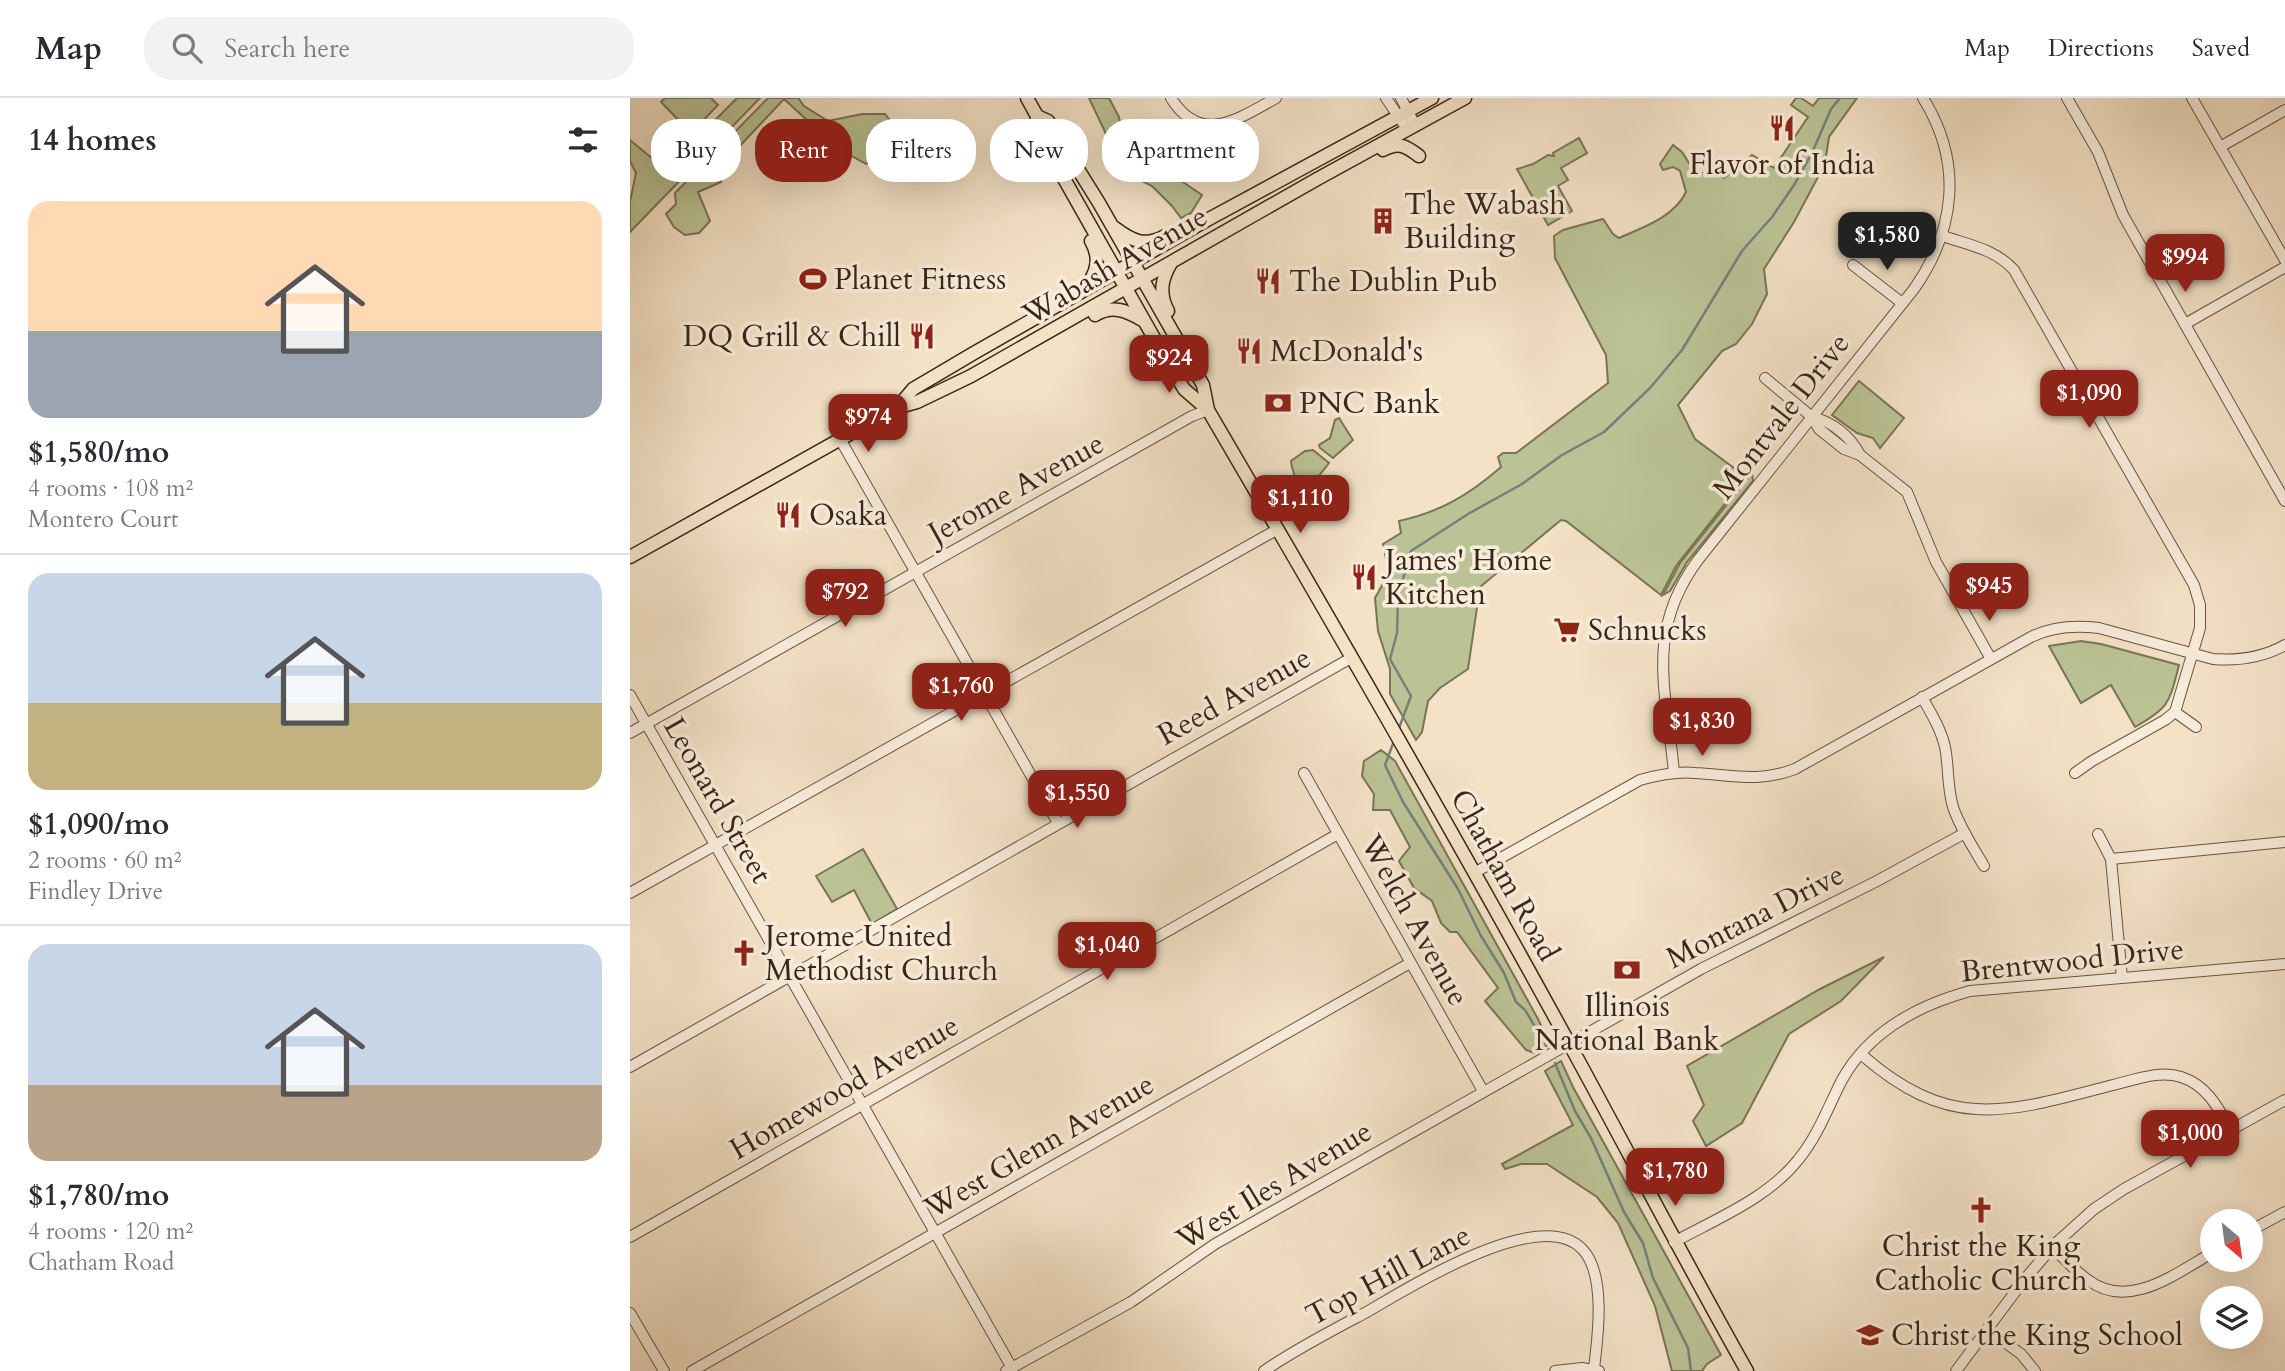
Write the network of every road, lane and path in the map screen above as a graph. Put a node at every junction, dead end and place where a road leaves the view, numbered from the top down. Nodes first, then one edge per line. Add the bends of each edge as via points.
1 (1027, 98) edge
2 (1171, 98) edge
3 (1276, 98) edge
4 (1386, 98) edge
5 (1401, 98) edge
6 (1432, 98) edge
7 (1465, 98) edge
8 (1923, 98) edge
9 (2067, 98) edge
10 (2192, 98) edge
11 (2285, 110) edge
12 (1402, 114) junction
13 (1037, 116) junction
14 (1411, 127) junction
15 (2220, 147) junction
16 (1419, 156) dead end
17 (1284, 178) junction
18 (1319, 178) junction
19 (1072, 193) junction
20 (1112, 225) junction
21 (1943, 236) junction
22 (2285, 260) edge
23 (1132, 262) junction
24 (1171, 263) junction
25 (1853, 265) dead end
26 (2285, 267) edge
27 (1116, 271) junction
28 (1142, 279) junction
29 (1126, 289) junction
30 (1082, 291) junction
31 (1902, 303) junction
32 (1143, 320) junction
33 (2185, 324) junction
34 (1056, 329) junction
35 (1198, 377) junction
36 (1765, 378) dead end
37 (896, 408) junction
38 (1208, 410) junction
39 (1812, 417) junction
40 (840, 439) junction
41 (2285, 501) edge
42 (1278, 529) junction
43 (630, 557) edge
44 (916, 572) junction
45 (2285, 645) edge
46 (2193, 654) junction
47 (1351, 658) junction
48 (1991, 659) junction
49 (984, 692) junction
50 (630, 695) edge
51 (1922, 697) junction
52 (2175, 712) junction
53 (646, 724) junction
54 (2196, 727) dead end
55 (630, 733) edge
56 (1304, 773) dead end
57 (1674, 773) junction
58 (2075, 773) dead end
59 (1058, 823) junction
60 (1965, 833) junction
61 (1338, 834) junction
62 (2098, 834) dead end
63 (2285, 842) edge
64 (715, 845) junction
65 (2111, 859) junction
66 (1984, 866) dead end
67 (1474, 873) junction
68 (630, 893) edge
69 (1410, 963) junction
70 (2285, 964) edge
71 (790, 977) junction
72 (2122, 978) junction
73 (1569, 1044) junction
74 (1862, 1055) junction
75 (630, 1067) edge
76 (1483, 1091) junction
77 (2285, 1100) edge
78 (862, 1105) junction
79 (2231, 1130) junction
80 (2285, 1212) edge
81 (2263, 1224) edge
82 (935, 1233) junction
83 (630, 1237) edge
84 (1674, 1242) junction
85 (2052, 1247) junction
86 (2200, 1260) edge
87 (630, 1313) edge
88 (1988, 1330) junction
89 (1009, 1369) edge
90 (1596, 1370) edge
91 (664, 1371) edge
92 (692, 1371) edge
93 (1264, 1371) edge
94 (1555, 1371) edge
95 (1746, 1371) edge
96 (1956, 1371) edge
97 (2035, 1371) edge

1 - 13 main road, Chatham Road
2 - 3 street via 1189,119 1212,125 1232,121
4 - 12 street
5 - 12 street
6 - 12 main road, Wabash Avenue
7 - 14 main road, Wabash Avenue
8 - 21 street, Montvale Drive via 1948,161 1950,187
9 - 33 street via 2098,152 2123,215
10 - 15 street
11 - 15 street
12 - 14 street
12 - 17 main road, Wabash Avenue
13 - 19 main road, Chatham Road via 1036,129
13 - 20 main road, Chatham Road via 1048,121
14 - 18 main road, Wabash Avenue
15 - 22 street
16 - 18 main road via 1394,144 1343,172
17 - 20 main road via 1256,186 1152,242 1137,241
17 - 23 main road, Wabash Avenue
18 - 24 main road, Wabash Avenue
19 - 27 main road, Chatham Road
19 - 30 main road via 1073,208 1097,251 1092,279
20 - 23 main road, Chatham Road
21 - 31 street, Montvale Drive via 1930,264
21 - 46 street via 1994,254 2010,265 2021,281 2194,584 2200,620
23 - 27 main road, Wabash Avenue
23 - 28 main road, Chatham Road
24 - 28 main road, Wabash Avenue
24 - 35 main road via 1161,299 1191,352
25 - 31 street
26 - 33 street
27 - 29 main road, Chatham Road
27 - 30 main road, Wabash Avenue
28 - 29 main road, Wabash Avenue
28 - 35 main road, Chatham Road
29 - 32 main road, Chatham Road
29 - 34 main road, Wabash Avenue
30 - 37 main road, Wabash Avenue via 913,389
31 - 39 street, Montvale Drive
32 - 34 main road via 1110,309 1071,328
32 - 38 main road, Chatham Road via 1184,389
33 - 41 street
34 - 37 main road, Wabash Avenue via 971,376
35 - 38 main road, Chatham Road
36 - 39 street
37 - 40 main road, Wabash Avenue
38 - 42 main road, Chatham Road
38 - 44 street, Jerome Avenue
39 - 48 street via 1819,429 1844,449 1860,455 1907,492 1936,562
39 - 57 street, Montvale Drive via 1694,566 1672,607 1663,640 1662,671
40 - 43 main road, Wabash Avenue
40 - 44 street
42 - 47 main road, Chatham Road
42 - 49 street
44 - 49 street
44 - 53 street, Jerome Avenue
45 - 46 street via 2237,660
46 - 48 street via 2084,626 2038,633
46 - 52 street
47 - 59 street, Reed Avenue
47 - 67 main road, Chatham Road
48 - 51 street
49 - 59 street
49 - 64 street
50 - 53 street, Leonard Street
51 - 57 street via 1780,774 1758,779
51 - 60 street via 1943,738 1951,797
52 - 54 street
52 - 58 street
53 - 55 street, Jerome Avenue
53 - 64 street, Leonard Street
56 - 61 street, Welch Avenue
57 - 67 street via 1627,786
59 - 71 street, Reed Avenue
60 - 66 street
60 - 73 street, Montana Drive via 1730,953
61 - 69 street, Welch Avenue
61 - 78 street, Homewood Avenue
62 - 65 street
63 - 65 street
64 - 68 street
64 - 71 street, Leonard Street
65 - 72 street
67 - 73 main road, Chatham Road
69 - 76 street, Welch Avenue
69 - 82 street, West Glenn Avenue
70 - 72 street, Brentwood Drive
71 - 75 street, Reed Avenue
71 - 78 street, Leonard Street
72 - 74 street, Brentwood Drive via 1970,991 1944,998 1903,1017
73 - 76 street, West Iles Avenue
73 - 84 main road, Chatham Road
74 - 79 street via 1917,1093 1977,1110 2018,1109 2145,1077 2180,1077 2215,1102
74 - 84 street, Brentwood Drive via 1844,1077 1818,1131 1797,1161 1760,1193
76 - 89 street, West Iles Avenue via 1215,1244 1131,1302
77 - 79 street
78 - 82 street, Leonard Street
78 - 83 street, Homewood Avenue
79 - 85 street via 2124,1189
80 - 81 street
82 - 89 street, Leonard Street
82 - 92 street, West Glenn Avenue
84 - 95 main road, Chatham Road
85 - 86 street via 2088,1281 2122,1292 2144,1290
85 - 88 street
87 - 91 street
88 - 96 street
88 - 97 street via 2021,1354
90 - 93 street, Top Hill Lane via 1597,1283 1592,1264 1573,1242 1545,1236 1487,1249 1455,1262
90 - 94 street

